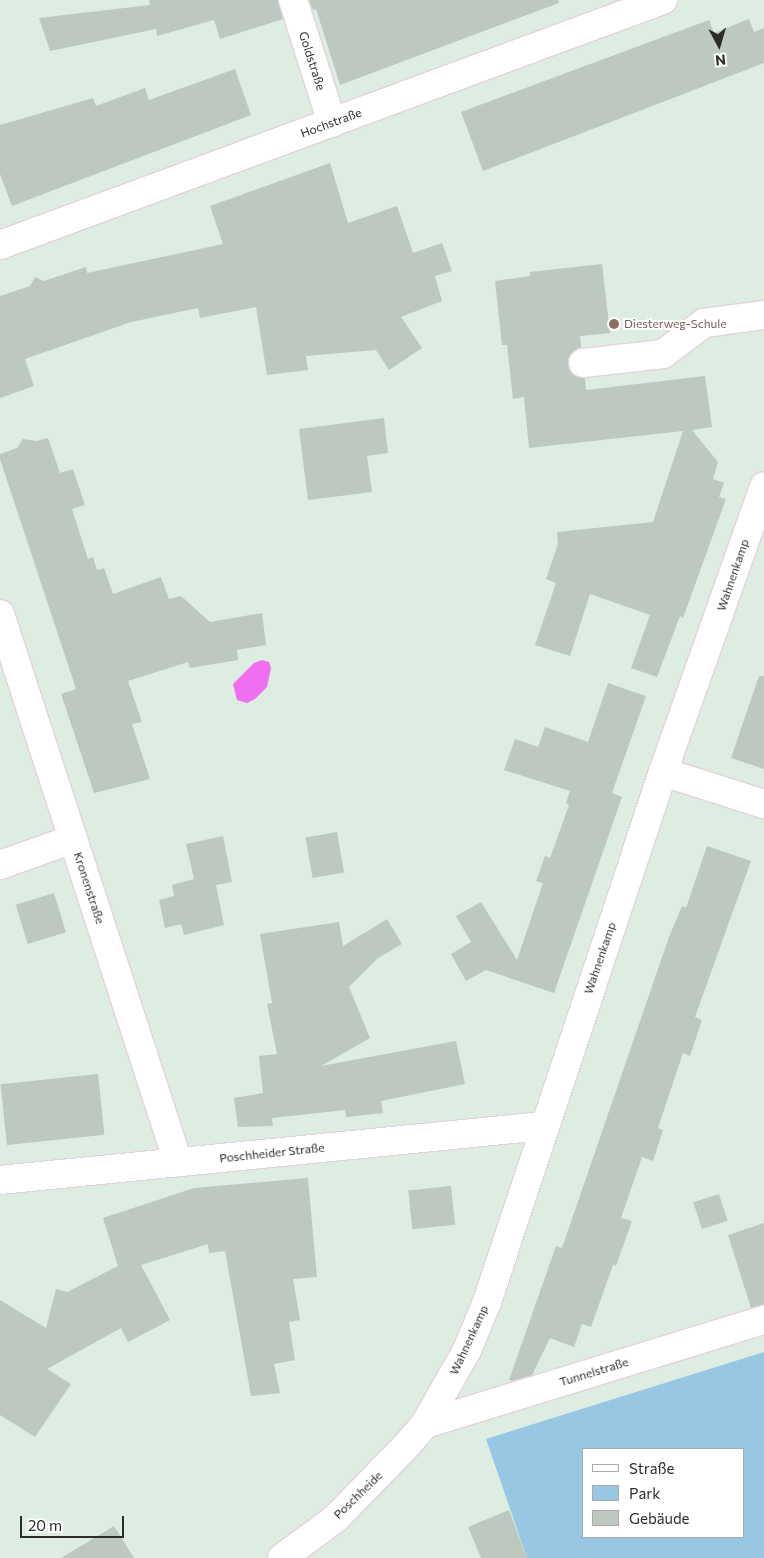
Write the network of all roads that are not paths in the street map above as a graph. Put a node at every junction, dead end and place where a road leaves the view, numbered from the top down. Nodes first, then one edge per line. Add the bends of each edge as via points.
1 (293, 0) edge
2 (663, 0) edge
3 (332, 123) junction
4 (0, 245) edge
5 (764, 315) edge
6 (583, 363) dead end
7 (764, 486) edge
8 (0, 614) edge
9 (663, 772) junction
10 (764, 804) edge
11 (73, 839) junction
12 (0, 865) edge
13 (543, 1126) junction
14 (178, 1162) junction
15 (0, 1180) edge
16 (764, 1320) edge
17 (425, 1424) junction
18 (282, 1558) edge

1 - 3 street, Goldstraße
2 - 3 street, Hochstraße
3 - 4 street, Hochstraße
5 - 6 street via 704,323 662,354
7 - 9 street, Wahnenkamp
8 - 11 street, Kronenstraße
9 - 10 street
9 - 13 street, Wahnenkamp
11 - 12 street
11 - 14 street, Kronenstraße
13 - 14 street, Poschheider Straße
13 - 17 street, Wahnenkamp via 487,1302 467,1350
14 - 15 street, Poschheider Straße
16 - 17 street, Tunnelstraße
17 - 18 street, Poschheide via 336,1518

